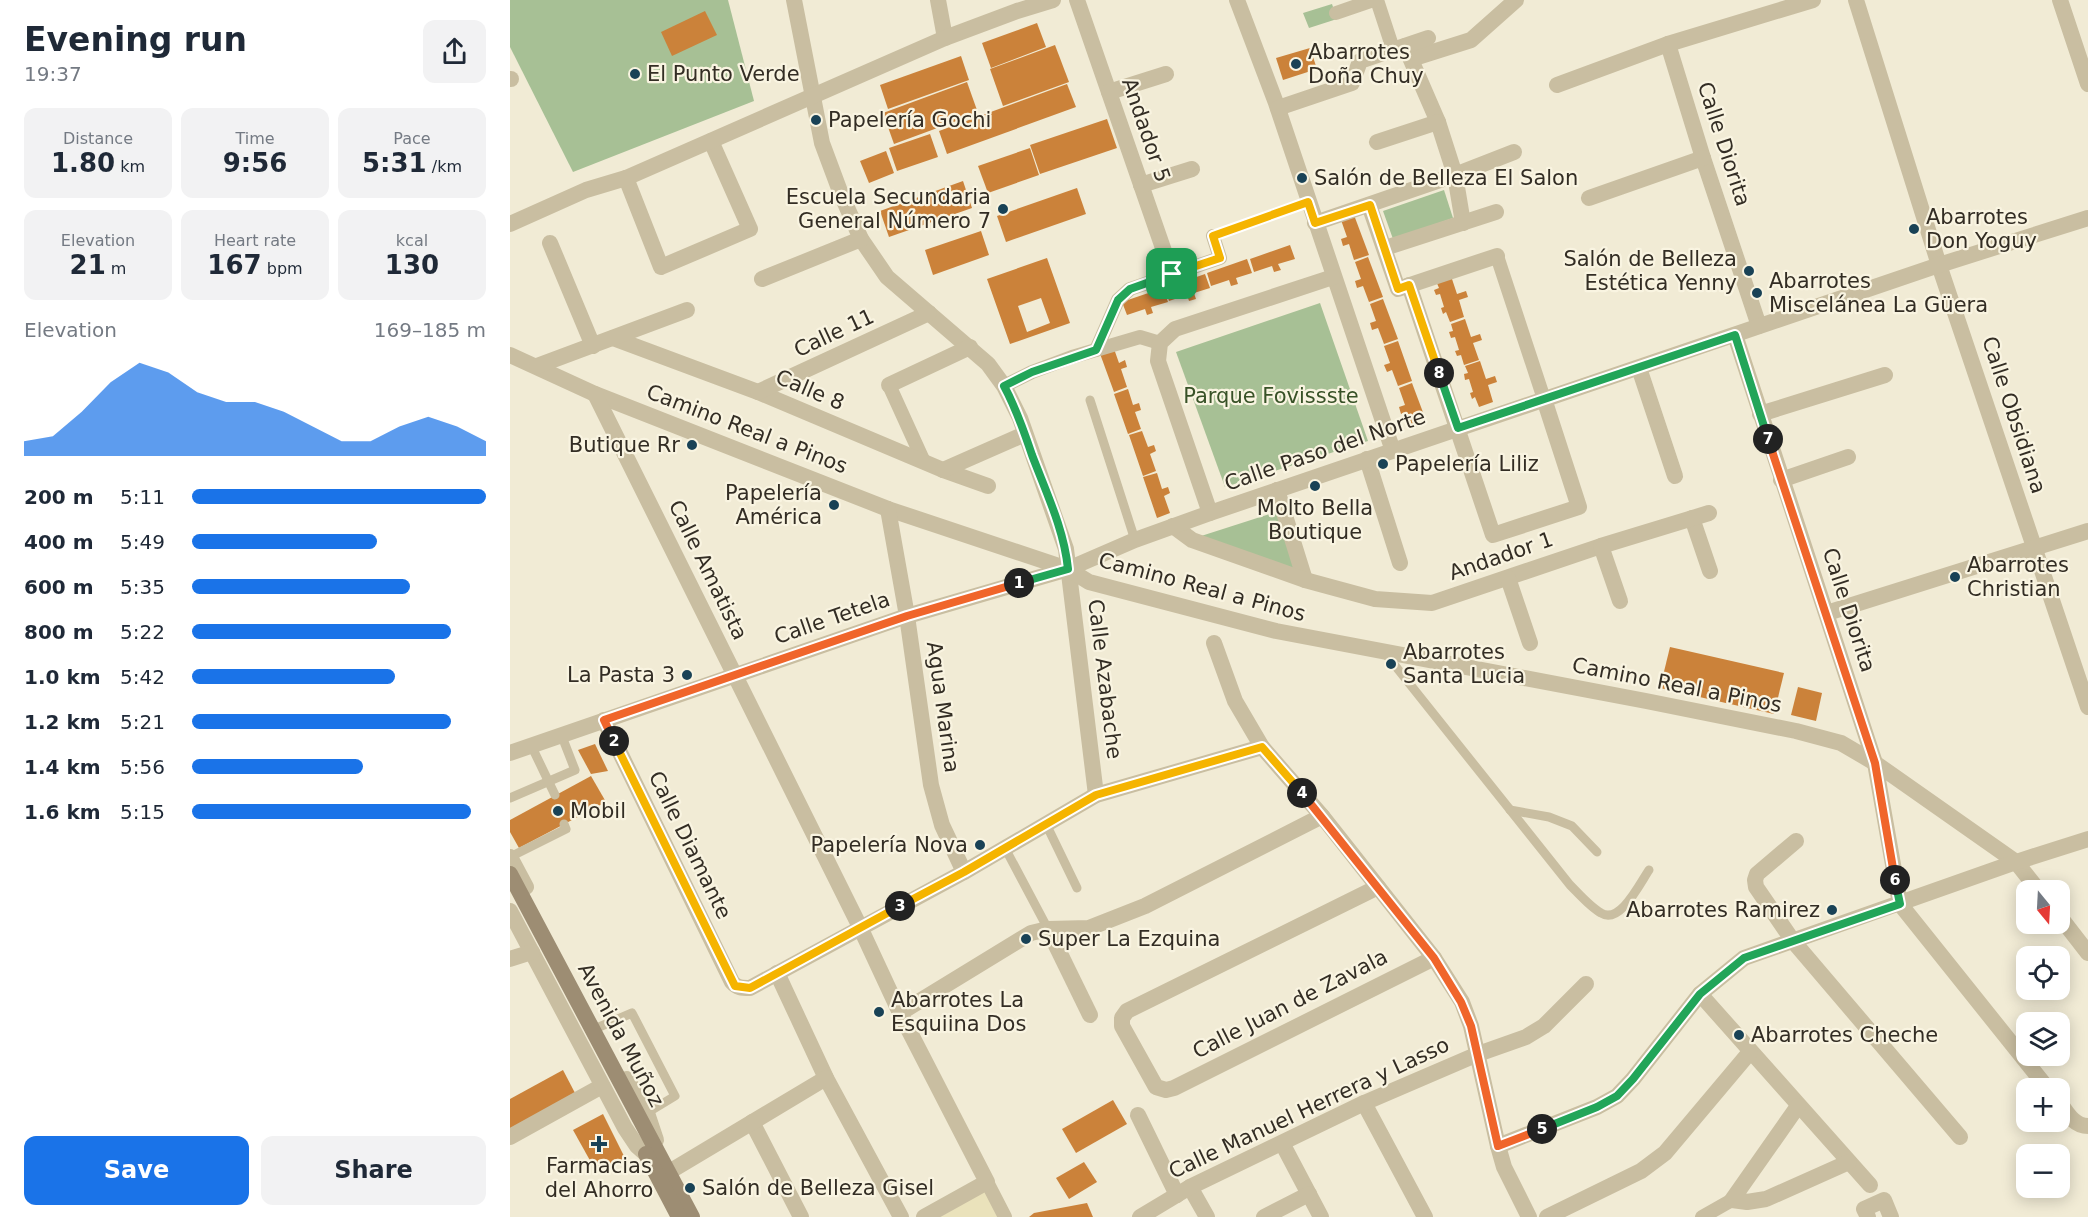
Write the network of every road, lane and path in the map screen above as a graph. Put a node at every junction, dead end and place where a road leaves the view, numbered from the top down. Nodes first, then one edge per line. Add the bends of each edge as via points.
1 (794, 0) edge
2 (938, 0) edge
3 (1053, 0) edge
4 (1077, 0) edge
5 (1237, 0) edge
6 (1375, 0) edge
7 (1516, 0) edge
8 (1813, 0) edge
9 (1856, 0) edge
10 (2060, 0) edge
11 (1336, 13) dead end
12 (945, 38) junction
13 (1428, 38) dead end
14 (1668, 44) junction
15 (1403, 51) junction
16 (1166, 74) dead end
17 (2088, 84) edge
18 (1557, 85) dead end
19 (1109, 92) junction
20 (813, 97) junction
21 (1278, 108) junction
22 (1438, 122) junction
23 (711, 141) junction
24 (1377, 142) dead end
25 (1514, 152) dead end
26 (1703, 158) junction
27 (1192, 169) dead end
28 (1455, 175) junction
29 (626, 178) junction
30 (1141, 185) junction
31 (1589, 198) dead end
32 (1308, 202) junction
33 (1370, 205) junction
34 (1496, 212) dead end
35 (2088, 218) edge
36 (1315, 223) junction
37 (1463, 223) junction
38 (510, 224) edge
39 (1213, 236) joint
40 (861, 239) junction
41 (550, 243) dead end
42 (1385, 248) junction
43 (1497, 256) joint
44 (1939, 265) junction
45 (1172, 274) junction
46 (1333, 277) junction
47 (762, 279) dead end
48 (1409, 285) junction
49 (687, 310) dead end
50 (929, 313) junction
51 (1759, 326) junction
52 (1735, 335) junction
53 (613, 338) junction
54 (1160, 343) junction
55 (593, 346) junction
56 (970, 347) junction
57 (1096, 350) junction
58 (510, 355) edge
59 (537, 366) junction
60 (1639, 368) junction
61 (1885, 375) dead end
62 (889, 385) joint
63 (1004, 386) junction
64 (758, 392) junction
65 (595, 394) junction
66 (1544, 399) junction
67 (1090, 400) dead end
68 (1760, 414) junction
69 (1458, 428) junction
70 (1025, 434) junction
71 (1393, 451) junction
72 (1848, 457) dead end
73 (1367, 459) junction
74 (924, 462) junction
75 (943, 470) junction
76 (1675, 476) dead end
77 (1781, 480) junction
78 (988, 486) dead end
79 (1277, 490) junction
80 (888, 509) junction
81 (1210, 513) junction
82 (1709, 513) dead end
83 (1692, 518) junction
84 (1173, 526) junction
85 (2088, 531) edge
86 (1135, 540) junction
87 (1601, 546) junction
88 (2034, 548) junction
89 (1400, 563) dead end
90 (1068, 569) junction
91 (1710, 571) dead end
92 (1508, 578) junction
93 (1305, 580) junction
94 (1620, 601) dead end
95 (1827, 613) junction
96 (907, 616) junction
97 (1214, 643) dead end
98 (1530, 643) dead end
99 (1385, 653) junction
100 (735, 675) junction
101 (2088, 707) edge
102 (604, 720) junction
103 (561, 735) junction
104 (531, 745) junction
105 (1262, 747) junction
106 (510, 753) edge
107 (1875, 763) junction
108 (548, 781) junction
109 (555, 795) dead end
110 (1096, 795) junction
111 (510, 798) edge
112 (1510, 810) junction
113 (1322, 816) junction
114 (564, 824) dead end
115 (1046, 824) junction
116 (2088, 839) edge
117 (1796, 841) dead end
118 (1005, 848) junction
119 (1597, 852) dead end
120 (510, 857) edge
121 (2016, 862) junction
122 (1649, 870) dead end
123 (964, 872) junction
124 (510, 874) edge
125 (2030, 880) edge
126 (1378, 886) junction
127 (1077, 888) dead end
128 (510, 889) edge
129 (1900, 904) junction
130 (510, 911) edge
131 (860, 927) junction
132 (1048, 929) junction
133 (2070, 930) edge
134 (1793, 940) junction
135 (532, 952) junction
136 (2088, 953) edge
137 (1434, 958) junction
138 (510, 959) edge
139 (777, 973) junction
140 (1586, 984) dead end
141 (1700, 994) junction
142 (900, 1013) junction
143 (1090, 1015) dead end
144 (599, 1027) junction
145 (1750, 1052) junction
146 (1478, 1054) junction
147 (826, 1078) junction
148 (2039, 1078) edge
149 (602, 1086) junction
150 (1364, 1103) junction
151 (1798, 1106) junction
152 (647, 1113) junction
153 (1138, 1115) dead end
154 (2070, 1116) edge
155 (753, 1122) junction
156 (2088, 1126) edge
157 (510, 1137) edge
158 (1960, 1137) dead end
159 (1282, 1143) junction
160 (1498, 1146) junction
161 (651, 1152) junction
162 (1849, 1162) junction
163 (669, 1172) junction
164 (987, 1182) junction
165 (1870, 1185) dead end
166 (1184, 1190) junction
167 (1309, 1194) junction
168 (1732, 1200) junction
169 (679, 1217) edge
170 (692, 1217) edge
171 (801, 1217) edge
172 (901, 1217) edge
173 (924, 1217) edge
174 (1005, 1217) edge
175 (1140, 1217) edge
176 (1207, 1217) edge
177 (1264, 1217) edge
178 (1321, 1217) edge
179 (1425, 1217) edge
180 (1529, 1217) edge
181 (1547, 1217) edge
182 (1701, 1217) edge
183 (1868, 1217) edge
184 (1892, 1217) edge

1 - 20 street, Calle Azabache
2 - 12 street
3 - 12 street
4 - 19 street, Andador 5
5 - 21 street
6 - 11 street
6 - 15 street
7 - 15 street via 1471,40
8 - 14 street
9 - 44 street, Calle Obsidiana
10 - 17 street
12 - 20 street
13 - 15 street
14 - 18 street
14 - 26 street, Calle Diorita
15 - 21 street via 1360,61 1352,82
15 - 22 street
16 - 19 street
19 - 30 street, Andador 5
20 - 23 street
20 - 40 street, Calle Azabache via 822,143
21 - 32 street
22 - 24 street
22 - 28 street
23 - 29 street
23 - 29 street via 750,229 661,267
25 - 28 street
26 - 31 street
26 - 51 street, Calle Diorita
27 - 30 street
28 - 33 street
28 - 37 street
29 - 38 street via 586,190
30 - 45 street, Andador 5
32 - 36 street
32 - 39 lane
33 - 36 street
33 - 42 street
34 - 37 street
35 - 44 street, Calle Paso del Norte
36 - 46 street
37 - 42 street
39 - 45 street via 1220,258
40 - 47 street
40 - 50 street, Calle Azabache via 887,277
41 - 55 street
42 - 48 street via 1398,289
43 - 48 street
43 - 66 street
44 - 51 street, Calle Paso del Norte
44 - 88 street, Calle Obsidiana
45 - 57 street via 1130,289 1118,300
46 - 54 street via 1175,329
46 - 71 street
48 - 69 street
49 - 53 street
50 - 56 street, Calle Azabache
50 - 64 street, Calle 11
51 - 52 street, Calle Paso del Norte
52 - 60 street, Calle Paso del Norte
52 - 68 street, Calle Diorita
53 - 55 street
53 - 64 street, Calle 8
54 - 57 street via 1140,337
54 - 81 street via 1158,361
55 - 59 street
56 - 62 street
56 - 63 street, Calle Azabache
57 - 63 street
58 - 59 street, Camino Real a Pinos
59 - 65 street, Camino Real a Pinos
60 - 66 street, Calle Paso del Norte
60 - 76 street
61 - 68 street
62 - 74 street
63 - 70 street, Calle Azabache
64 - 74 street, Calle 8
65 - 80 street, Camino Real a Pinos
65 - 100 street, Calle Amatista
66 - 69 street, Calle Paso del Norte
66 - 69 street via 1579,507 1493,535
67 - 86 lane
68 - 77 street, Calle Diorita
69 - 71 street, Calle Paso del Norte
70 - 75 street
70 - 90 street, Calle Azabache via 1066,549
71 - 73 street, Calle Paso del Norte
72 - 77 street
73 - 79 street, Calle Paso del Norte
73 - 89 street
74 - 75 street, Calle 8
75 - 78 street, Calle 8
77 - 95 street, Calle Diorita
79 - 81 street, Calle Paso del Norte
79 - 93 street
80 - 90 street, Camino Real a Pinos
80 - 96 street, Agua Marina
81 - 84 street, Calle Paso del Norte
82 - 83 street, Andador 1
83 - 87 street, Andador 1
83 - 91 street
84 - 86 street, Calle Paso del Norte
84 - 93 street, Andador 1 via 1192,540
85 - 88 street
86 - 90 street, Calle Paso del Norte
87 - 92 street, Andador 1
87 - 94 street
88 - 95 street
88 - 101 street, Calle Obsidiana
90 - 96 street, Calle Tetela
90 - 99 street, Camino Real a Pinos via 1089,582 1276,631
90 - 110 street, Calle Azabache
92 - 93 street, Andador 1 via 1432,603 1375,599
92 - 98 street
95 - 107 street, Calle Diorita
96 - 100 street, Calle Tetela
96 - 123 street, Agua Marina via 931,785 942,825
97 - 105 street via 1235,701
99 - 107 street, Camino Real a Pinos via 1796,731 1841,743
99 - 112 lane
100 - 102 street, Calle Tetela
100 - 131 street, Calle Amatista
102 - 103 street, Calle Tetela
102 - 139 street, Calle Diamante via 732,982 750,988
103 - 104 street, Calle Tetela
103 - 108 lane via 575,770
104 - 106 street, Calle Tetela
104 - 108 lane
105 - 110 street
105 - 113 street
107 - 121 street, Camino Real a Pinos
107 - 129 street, Calle Diorita
108 - 109 lane
108 - 111 lane
110 - 115 street
112 - 119 lane via 1572,825
112 - 122 lane via 1569,885 1602,914 1611,916 1621,911
113 - 126 street
113 - 132 street via 1145,906 1089,928
114 - 120 lane via 566,830
115 - 118 street
115 - 127 lane
116 - 121 street
117 - 134 street via 1755,880
118 - 123 street
118 - 132 lane
120 - 144 street
121 - 125 street, Camino Real a Pinos
121 - 129 street
123 - 131 street
124 - 161 main road, Avenida Muñoz
126 - 137 street
126 - 137 street, Calle Juan de Zavala via 1127,1011 1122,1026 1156,1087 1174,1088
128 - 161 main road, Avenida Muñoz
129 - 134 street
129 - 148 street
130 - 135 street
131 - 139 street
131 - 142 street, Calle Amatista
132 - 142 street via 1031,933
132 - 143 street
133 - 136 street
134 - 141 street via 1744,958
134 - 158 street
135 - 138 street
135 - 149 street
137 - 146 street via 1461,1002
139 - 147 street
140 - 146 street, Calle Manuel Herrera y Lasso via 1544,1026 1526,1037
141 - 145 street
141 - 160 street via 1617,1096
142 - 164 street, Calle Amatista
144 - 152 street
144 - 152 lane via 632,1013 675,1096
145 - 151 street
145 - 181 street via 1665,1153 1641,1171
146 - 150 street, Calle Manuel Herrera y Lasso
146 - 160 street
147 - 155 street
147 - 172 street
149 - 157 street
149 - 161 street via 637,1146
150 - 159 street, Calle Manuel Herrera y Lasso
150 - 179 street
151 - 162 street
151 - 168 street
152 - 161 street via 656,1135
153 - 166 street
154 - 156 street
155 - 163 street
155 - 171 street
159 - 166 street, Calle Manuel Herrera y Lasso
159 - 167 street
160 - 180 street
161 - 163 main road, Avenida Muñoz
161 - 169 main road, Avenida Muñoz
162 - 165 street
162 - 168 street via 1766,1199
163 - 170 main road, Avenida Muñoz
164 - 173 street
164 - 174 street
166 - 175 street, Calle Manuel Herrera y Lasso
166 - 176 street
167 - 177 street
167 - 178 street
168 - 182 street
183 - 184 street via 1864,1209 1884,1200

